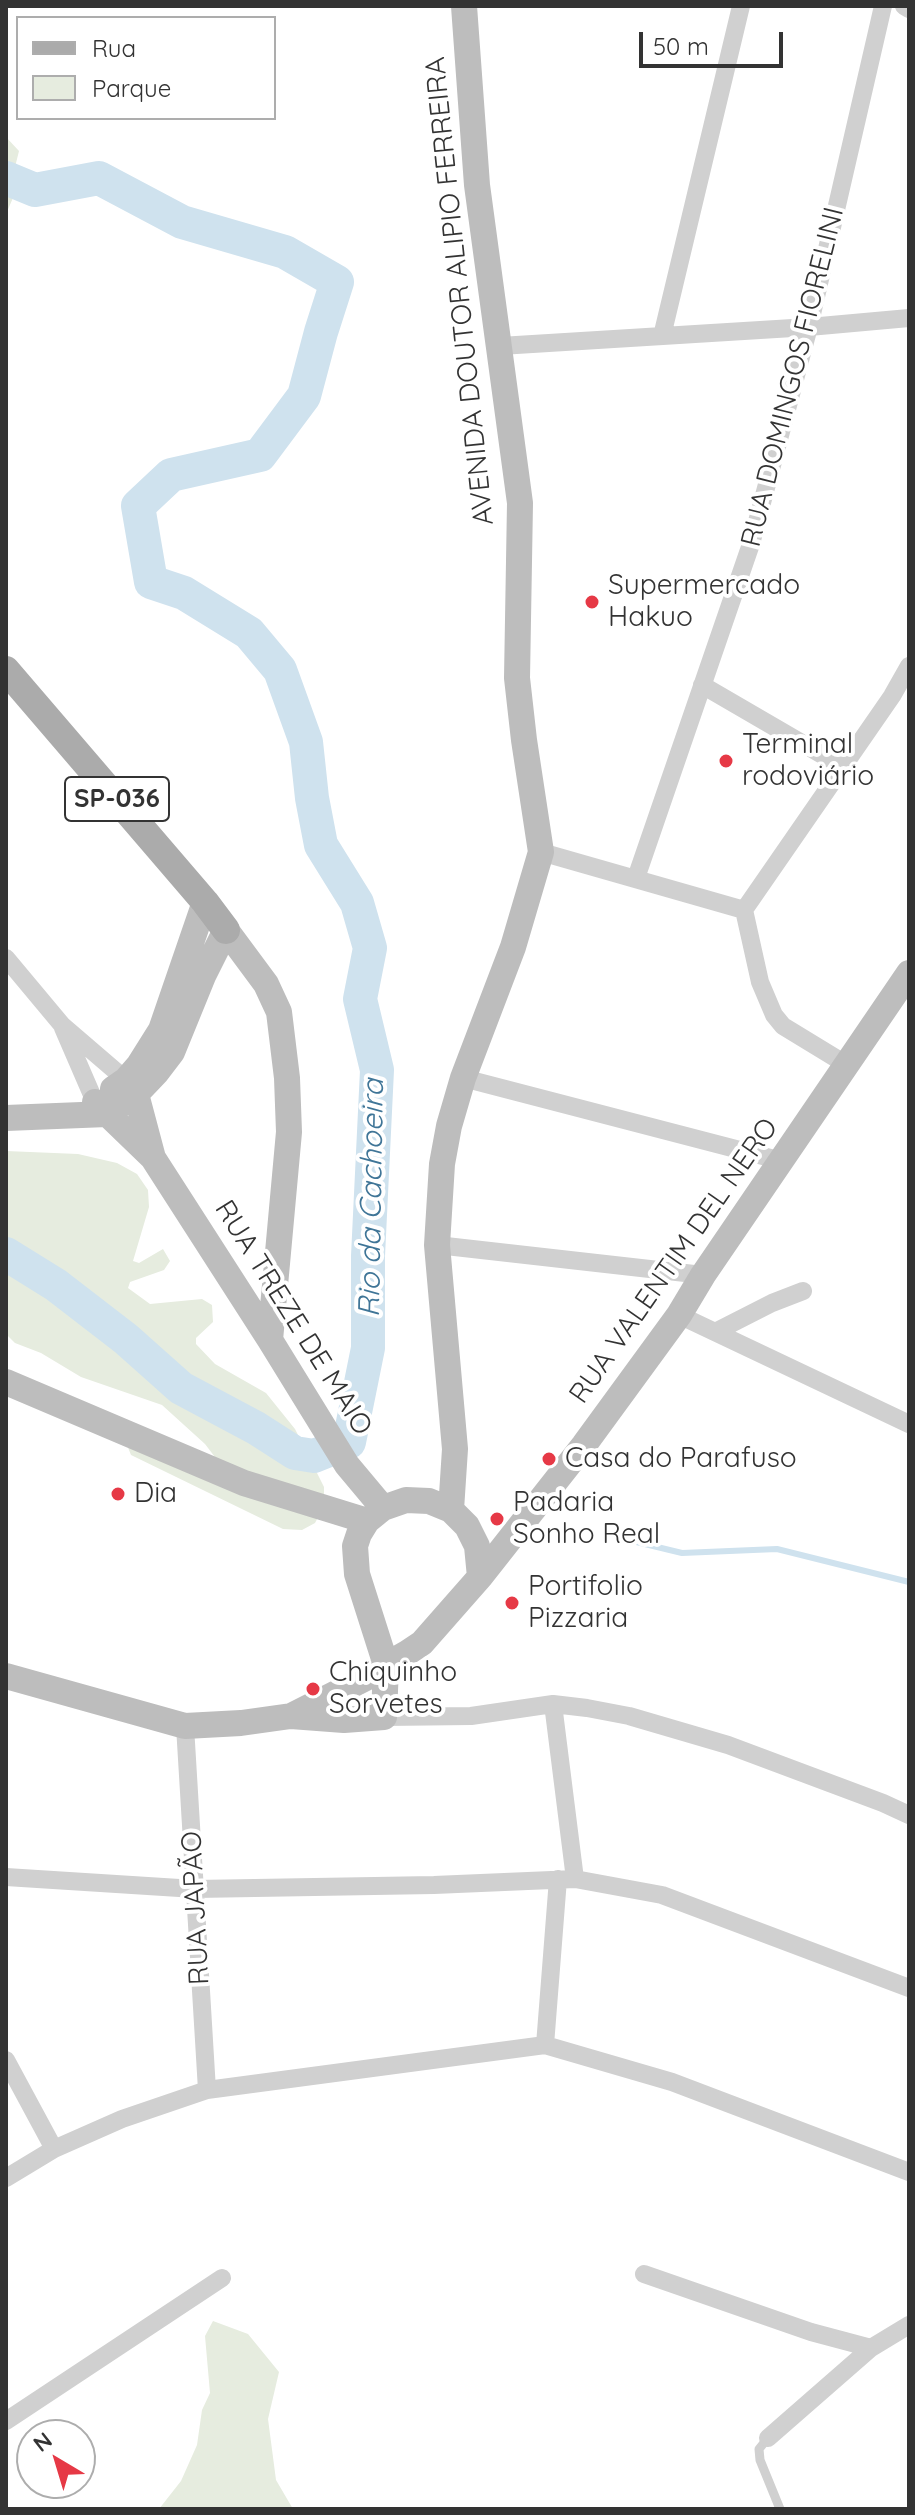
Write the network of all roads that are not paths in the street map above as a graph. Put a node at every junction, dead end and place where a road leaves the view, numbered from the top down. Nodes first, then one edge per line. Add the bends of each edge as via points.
1 (464, 6) edge
2 (741, 6) edge
3 (883, 6) edge
4 (909, 318) edge
5 (809, 327) junction
6 (662, 336) junction
7 (500, 346) junction
8 (909, 666) edge
9 (6, 670) edge
10 (702, 685) junction
11 (843, 767) junction
12 (541, 852) junction
13 (636, 878) junction
14 (205, 902) junction
15 (744, 910) junction
16 (226, 930) junction
17 (6, 958) edge
18 (909, 973) edge
19 (62, 1025) junction
20 (847, 1065) junction
21 (463, 1078) junction
22 (131, 1087) junction
23 (96, 1111) junction
24 (6, 1118) edge
25 (153, 1158) junction
26 (782, 1161) junction
27 (437, 1245) junction
28 (703, 1275) junction
29 (803, 1291) dead end
30 (679, 1315) junction
31 (717, 1331) junction
32 (270, 1340) junction
33 (6, 1382) edge
34 (909, 1424) edge
35 (451, 1510) junction
36 (375, 1515) junction
37 (480, 1577) junction
38 (386, 1665) junction
39 (6, 1676) edge
40 (553, 1704) junction
41 (291, 1716) junction
42 (384, 1717) junction
43 (185, 1726) junction
44 (907, 1810) edge
45 (6, 1877) edge
46 (567, 1879) junction
47 (195, 1889) junction
48 (909, 1988) edge
49 (545, 2045) junction
50 (6, 2060) edge
51 (207, 2090) junction
52 (54, 2149) junction
53 (909, 2172) edge
54 (6, 2178) edge
55 (644, 2274) dead end
56 (222, 2278) dead end
57 (909, 2325) edge
58 (871, 2348) junction
59 (6, 2421) edge
60 (768, 2438) joint
61 (780, 2509) edge

1 - 7 main road, AVENIDA DOUTOR ALIPIO FERREIRA via 477,185
2 - 6 street
3 - 5 street, RUA DOMINGOS FIORELINI
4 - 5 street
5 - 6 street
5 - 10 street, RUA DOMINGOS FIORELINI via 751,544
6 - 7 street
7 - 12 main road, AVENIDA DOUTOR ALIPIO FERREIRA via 520,503 517,678
8 - 11 street
9 - 14 main road, SP-036
10 - 11 street
10 - 13 street, RUA DOMINGOS FIORELINI
11 - 15 street
12 - 13 street
12 - 21 main road, AVENIDA DOUTOR ALIPIO FERREIRA via 513,947
13 - 15 street
14 - 16 main road, SP-036
14 - 22 main road via 161,1030
15 - 20 street via 760,982 774,1015
16 - 22 main road via 172,1052
16 - 32 main road via 266,984 279,1012 287,1078 289,1132
17 - 19 street
18 - 20 main road, RUA VALENTIM DEL NERO
19 - 22 street
19 - 23 street
20 - 26 main road, RUA VALENTIM DEL NERO
21 - 26 street
21 - 27 main road, AVENIDA DOUTOR ALIPIO FERREIRA via 442,1164
22 - 23 main road
22 - 25 main road, RUA TREZE DE MAIO
23 - 24 main road
23 - 25 main road, RUA TREZE DE MAIO
25 - 32 main road, RUA TREZE DE MAIO
26 - 28 main road, RUA VALENTIM DEL NERO
27 - 28 street
27 - 35 main road, AVENIDA DOUTOR ALIPIO FERREIRA via 455,1449
28 - 30 main road, RUA VALENTIM DEL NERO
29 - 31 street
30 - 31 street
30 - 37 main road, RUA VALENTIM DEL NERO
31 - 34 street
32 - 36 main road, RUA TREZE DE MAIO
33 - 36 main road via 244,1483
35 - 36 main road via 429,1501 406,1500
35 - 37 main road via 477,1546
36 - 38 main road via 355,1546 357,1574
37 - 38 main road, RUA VALENTIM DEL NERO via 422,1643
38 - 41 main road
38 - 42 main road
39 - 43 main road
40 - 42 street via 471,1716
40 - 44 street via 629,1716 728,1745
40 - 46 street
41 - 42 main road
41 - 43 main road
43 - 47 street, RUA JAPÃO
45 - 47 street
46 - 47 street
46 - 48 street via 662,1895
46 - 49 street
47 - 51 street, RUA JAPÃO
49 - 51 street
49 - 53 street via 672,2082
50 - 52 street
51 - 52 street
52 - 54 street
55 - 58 street
56 - 59 street
57 - 58 street
58 - 60 street
60 - 61 lane via 759,2449 760,2460

